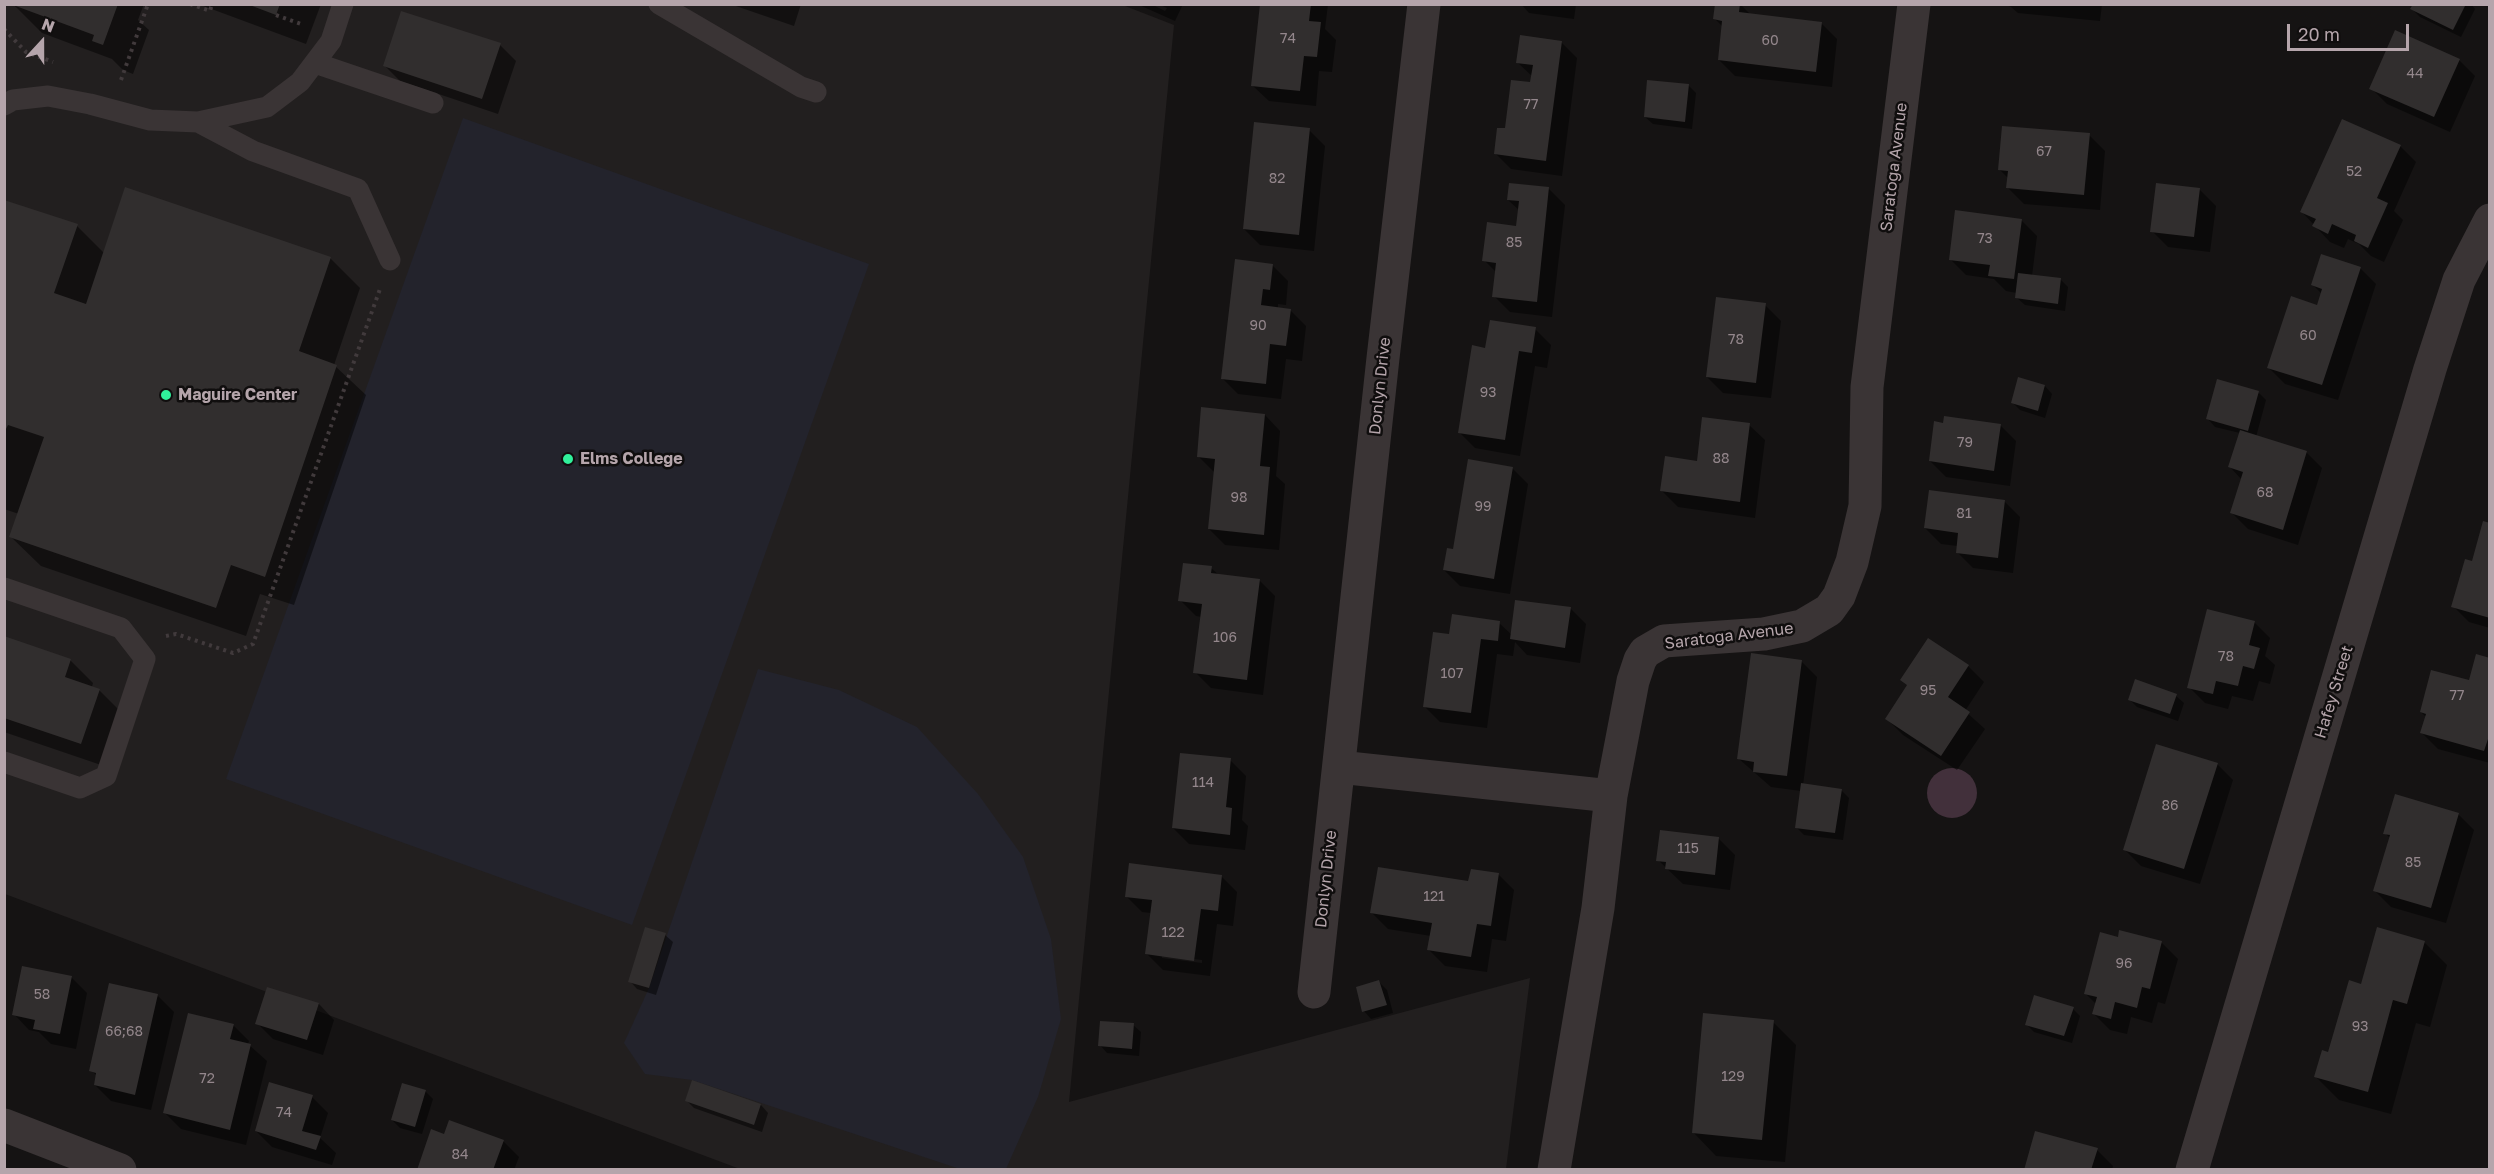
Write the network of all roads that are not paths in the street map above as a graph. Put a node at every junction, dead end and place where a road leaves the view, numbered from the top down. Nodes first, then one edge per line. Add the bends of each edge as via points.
1 (343, 4) edge
2 (659, 4) edge
3 (1424, 4) edge
4 (1914, 4) edge
5 (315, 63) junction
6 (816, 92) dead end
7 (433, 103) dead end
8 (4, 105) edge
9 (198, 122) junction
10 (2490, 220) edge
11 (390, 260) road end
12 (4, 588) edge
13 (4, 762) edge
14 (1339, 767) junction
15 (1611, 796) junction
16 (1314, 992) dead end
17 (4, 1125) edge
18 (120, 1170) edge
19 (1554, 1170) edge
20 (2192, 1170) edge

1 - 5 lane via 331,41
2 - 6 lane
3 - 14 street, Donlyn Drive
4 - 15 street, Saratoga Avenue via 1867,387 1865,506 1846,579 1829,610 1802,626 1764,634 1664,641 1645,652 1633,681
5 - 7 lane
5 - 9 lane via 300,82 267,106
8 - 9 lane via 13,100 48,96 150,120
9 - 11 lane via 253,151 358,189
10 - 20 street, Hafey Street via 2459,280 2430,369
12 - 13 lane via 121,628 145,659 106,776 80,788
14 - 15 street
14 - 16 street, Donlyn Drive
15 - 19 street, Saratoga Avenue via 1598,908
17 - 18 street

